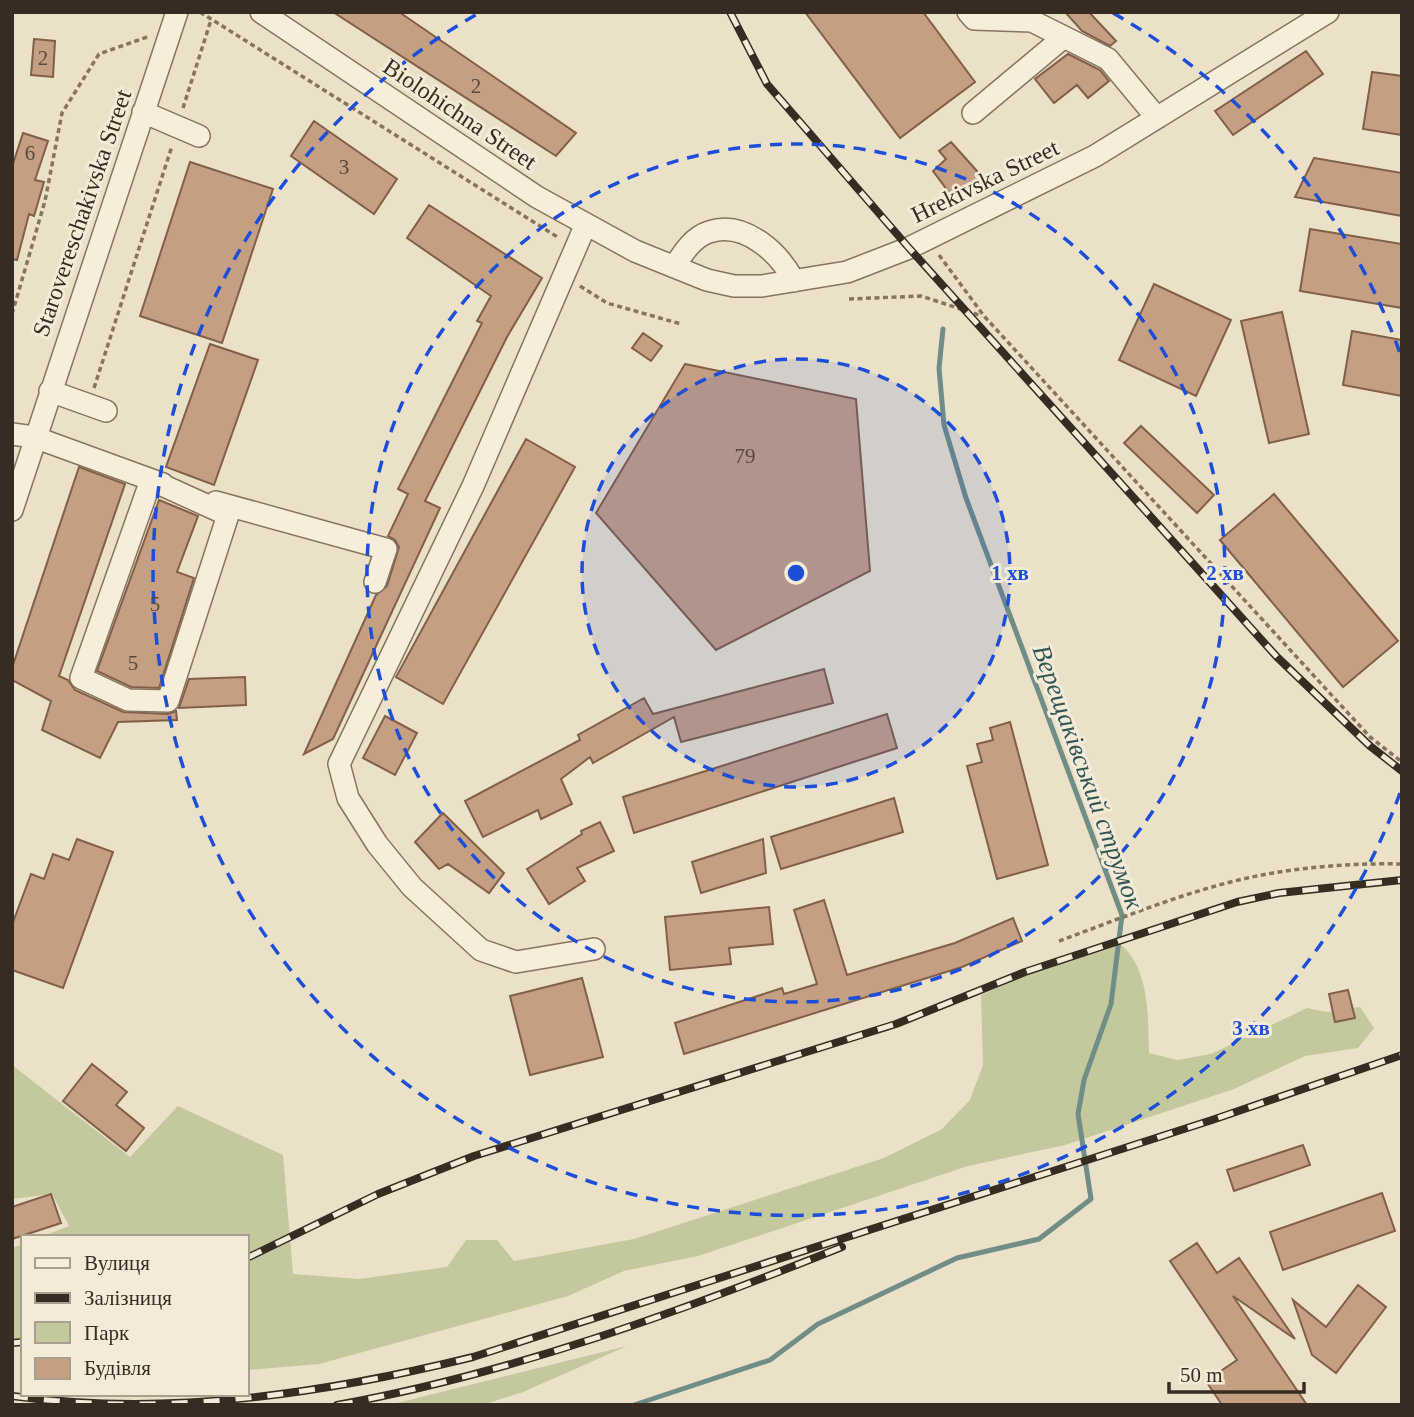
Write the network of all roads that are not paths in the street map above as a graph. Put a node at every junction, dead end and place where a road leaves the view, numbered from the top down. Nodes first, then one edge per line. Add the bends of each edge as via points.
1 (261, 12) edge
2 (968, 12) edge
3 (1328, 12) edge
4 (174, 20) edge
5 (1064, 37) junction
6 (144, 112) junction
7 (974, 113) dead end
8 (1157, 118) junction
9 (199, 135) dead end
10 (586, 224) junction
11 (635, 251) joint
12 (674, 267) junction
13 (794, 281) junction
14 (50, 391) junction
15 (98, 407) road end
16 (12, 434) edge
17 (34, 437) junction
18 (151, 480) junction
19 (12, 510) edge
20 (375, 582) dead end
21 (594, 950) dead end

1 - 10 street, Biolohichna Street via 537,197
2 - 5 street via 974,19 1032,21
3 - 8 street, Hrekivska Street
4 - 6 street, Starovereschakivska Street
5 - 7 street
5 - 8 street via 1108,59
6 - 9 street
6 - 14 street, Starovereschakivska Street
8 - 13 street, Hrekivska Street via 1096,156 927,239 847,272
10 - 11 street, Biolohichna Street
10 - 21 street via 571,280 340,764 348,798 377,844 412,887 481,950 516,962
11 - 12 street, Hrekivska Street
12 - 13 street, Hrekivska Street via 734,286
12 - 13 street via 700,236 726,230 768,246 784,261
14 - 15 street
14 - 17 street, Starovereschakivska Street
16 - 17 street
17 - 18 street
17 - 19 street, Starovereschakivska Street
18 - 18 street via 81,678 128,700 168,701 228,515
18 - 20 street via 239,510 386,550

